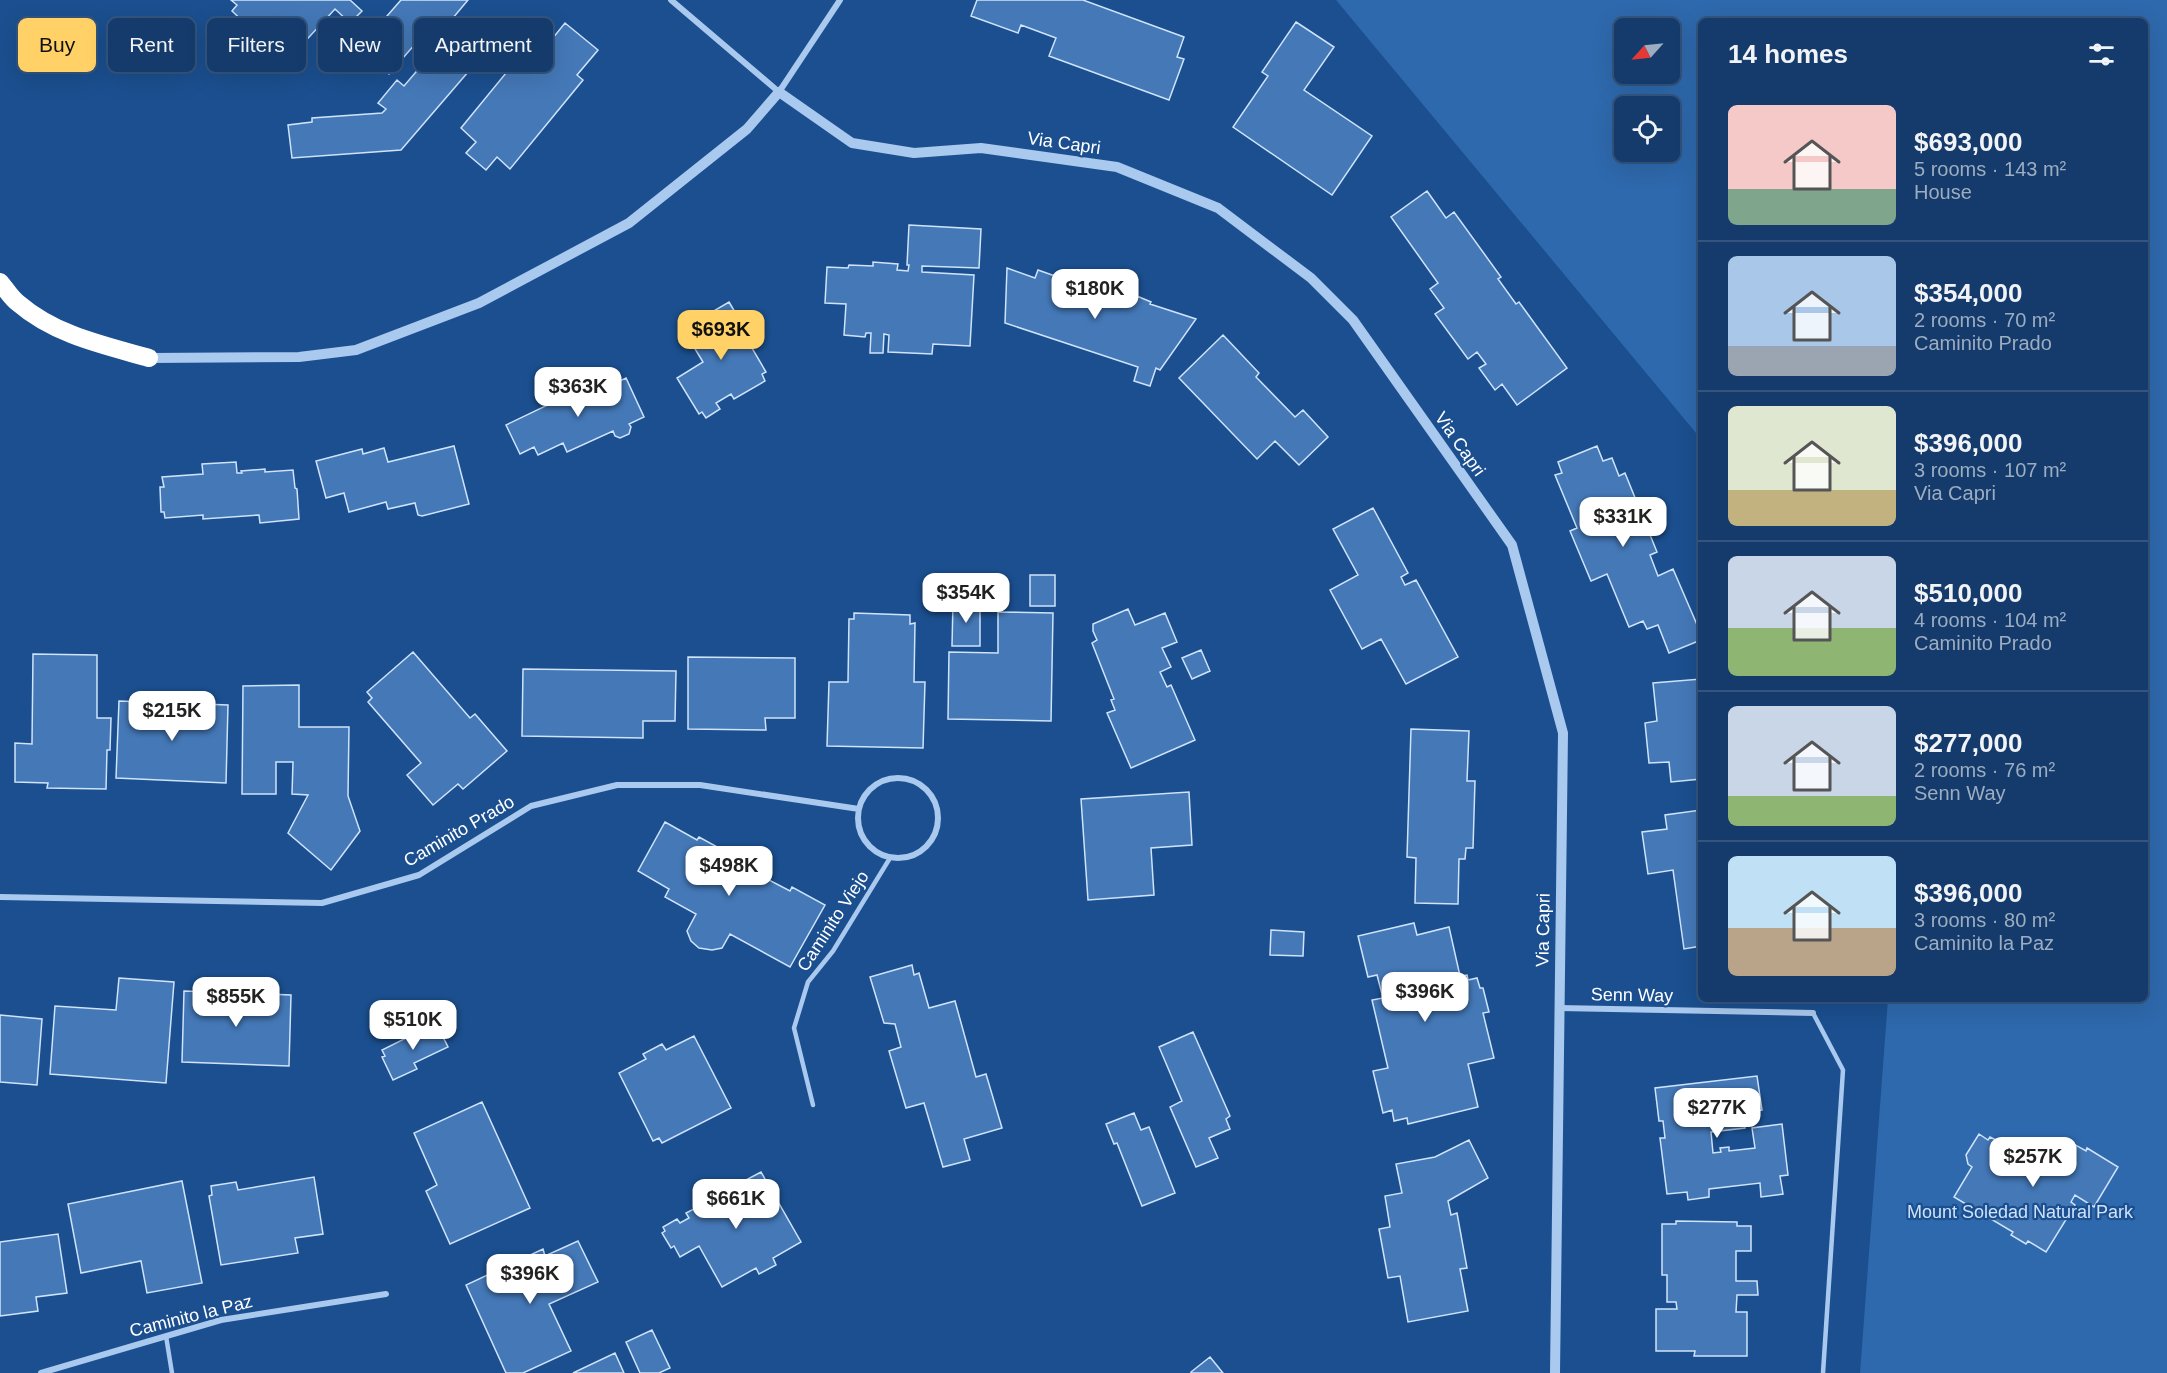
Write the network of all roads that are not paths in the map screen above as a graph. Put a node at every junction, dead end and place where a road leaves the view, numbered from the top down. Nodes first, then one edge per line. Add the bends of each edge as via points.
1 (671, 0) edge
2 (840, 0) edge
3 (779, 92) junction
4 (0, 282) edge
5 (149, 358) joint
6 (859, 809) junction
7 (890, 858) junction
8 (0, 897) edge
9 (1558, 1008) junction
10 (1813, 1013) joint
11 (813, 1105) dead end
12 (386, 1294) dead end
13 (166, 1336) junction
14 (41, 1373) edge
15 (172, 1373) edge
16 (1555, 1373) edge
17 (1823, 1373) edge

1 - 3 street, Via Capri
2 - 3 street
3 - 5 street via 747,129 629,223 479,303 356,350 299,357
3 - 9 street, Via Capri via 852,143 914,153 981,148 1118,167 1218,208 1311,278 1353,320 1512,545 1563,733
4 - 5 highway via 16,302 45,323 83,339
6 - 7 street via 861,834 868,845
6 - 7 street via 872,788 894,778 919,784 936,802 938,827 925,849 915,856
6 - 8 street, Caminito Prado via 700,785 617,784 531,806 419,875 322,903
7 - 11 lane, Caminito Viejo via 833,951 808,982 794,1028
9 - 10 street, Senn Way
9 - 16 street, Via Capri
10 - 17 lane via 1843,1070
12 - 13 street, Caminito la Paz via 221,1320
13 - 14 street, Caminito la Paz
13 - 15 lane

